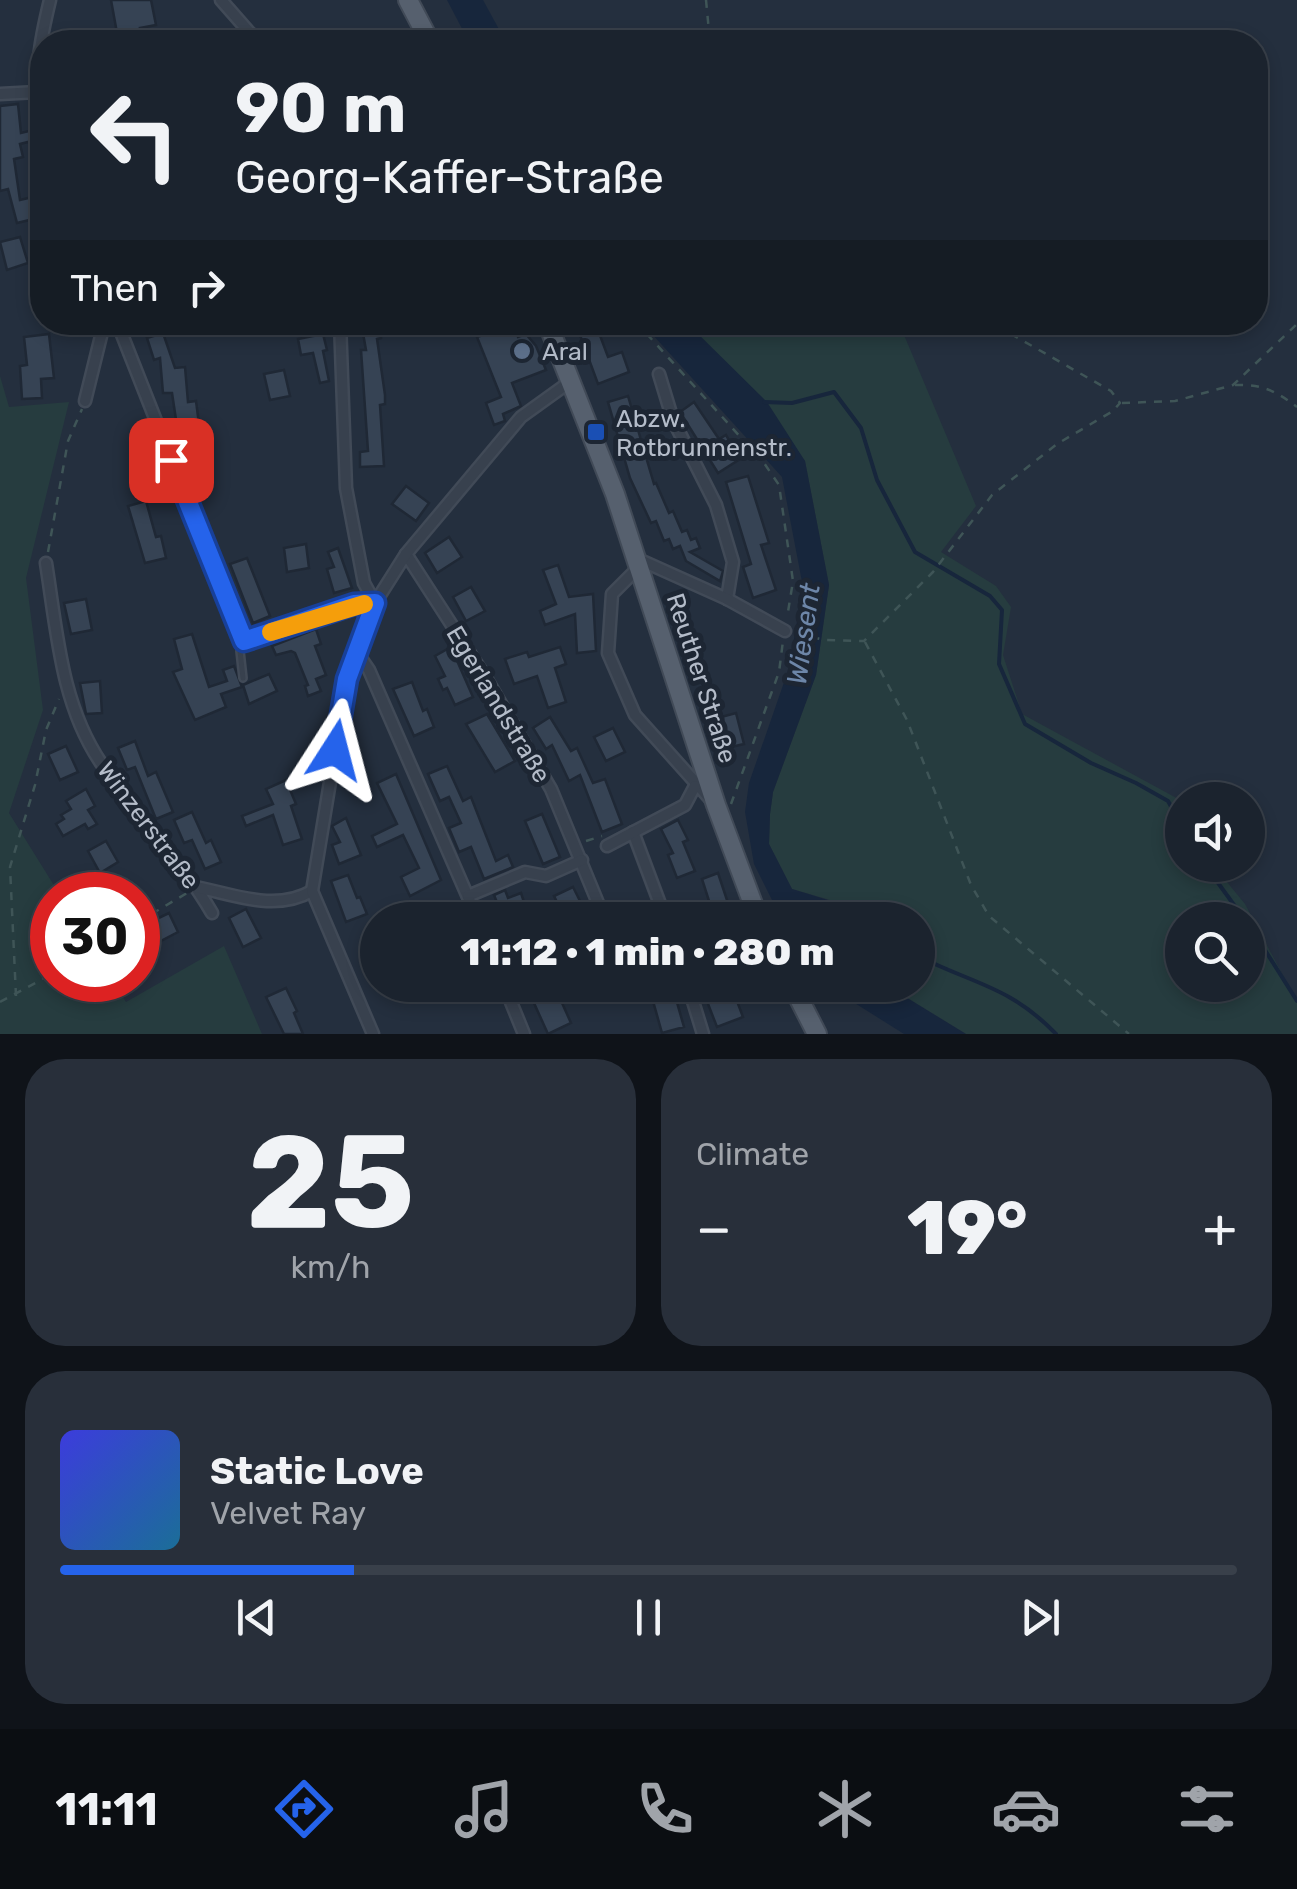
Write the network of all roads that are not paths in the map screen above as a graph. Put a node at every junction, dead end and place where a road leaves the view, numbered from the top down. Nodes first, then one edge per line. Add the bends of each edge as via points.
1 (50, 0) edge
2 (221, 0) edge
3 (408, 0) edge
4 (43, 30) edge
5 (247, 30) edge
6 (424, 30) edge
7 (30, 92) edge
8 (0, 94) edge
9 (101, 335) edge
10 (119, 335) edge
11 (340, 335) edge
12 (552, 335) edge
13 (659, 374) dead end
14 (571, 381) junction
15 (85, 401) road end
16 (406, 554) junction
17 (638, 562) junction
18 (46, 563) road end
19 (726, 599) junction
20 (375, 603) junction
21 (788, 631) road end
22 (244, 641) junction
23 (358, 654) junction
24 (243, 678) dead end
25 (696, 786) junction
26 (716, 805) junction
27 (633, 832) junction
28 (608, 846) road end
29 (582, 860) junction
30 (196, 887) junction
31 (312, 891) junction
32 (468, 896) junction
33 (470, 902) edge
34 (598, 902) edge
35 (659, 902) edge
36 (752, 902) edge
37 (212, 914) dead end
38 (511, 1002) edge
39 (693, 1002) edge
40 (801, 1002) edge
41 (372, 1034) edge
42 (524, 1034) edge
43 (703, 1034) edge
44 (817, 1034) edge

1 - 4 street
2 - 5 street
3 - 6 main road
7 - 8 street
9 - 15 street
10 - 22 street
11 - 20 street via 346,488 364,583
12 - 14 main road, Reuther Straße
13 - 19 street via 673,420 716,505 733,562
14 - 16 street via 521,418
14 - 17 main road, Reuther Straße
16 - 20 street
16 - 29 street, Egerlandstraße via 551,789
17 - 19 street
17 - 25 street, Reuther Straße via 612,594 608,653 634,715
17 - 26 main road, Reuther Straße
18 - 30 street, Winzerstraße via 66,689 100,762
19 - 21 street
20 - 22 street
20 - 23 street
22 - 24 lane
23 - 31 street via 347,679
23 - 32 street
25 - 26 street, Reuther Straße
25 - 27 street via 685,804
26 - 36 main road, Reuther Straße
27 - 28 street
27 - 35 street
29 - 32 street via 546,876 524,872
29 - 34 street, Egerlandstraße
30 - 31 street via 266,903 295,901
30 - 37 street, Winzerstraße
31 - 41 street
32 - 33 street
38 - 42 street
39 - 43 street
40 - 44 main road

